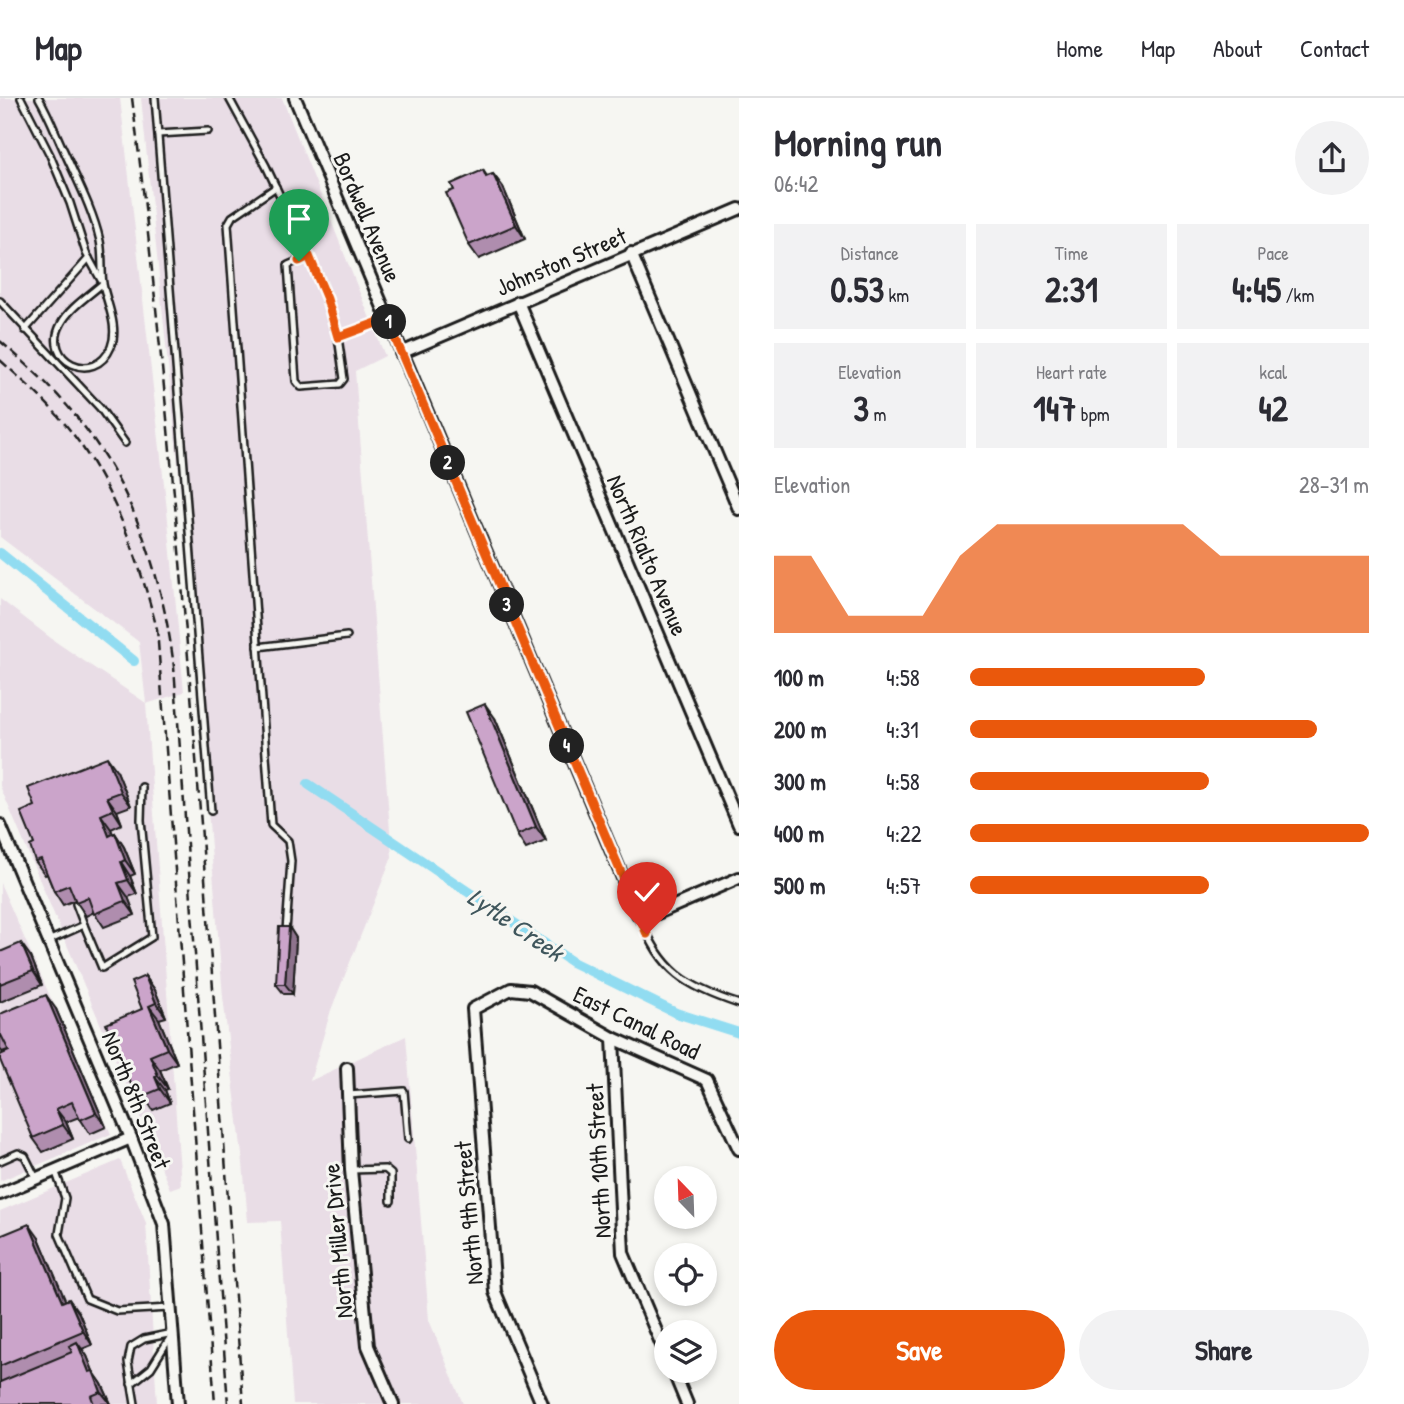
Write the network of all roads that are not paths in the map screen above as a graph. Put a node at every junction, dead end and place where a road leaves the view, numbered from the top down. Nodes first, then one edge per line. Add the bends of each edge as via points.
1 (21, 98) edge
2 (38, 98) edge
3 (155, 98) edge
4 (229, 98) edge
5 (295, 98) edge
6 (208, 131) dead end
7 (158, 134) junction
8 (276, 187) junction
9 (739, 209) edge
10 (631, 254) junction
11 (309, 256) junction
12 (89, 258) junction
13 (103, 283) junction
14 (0, 301) edge
15 (519, 302) junction
16 (387, 319) junction
17 (26, 330) junction
18 (338, 337) junction
19 (401, 353) junction
20 (66, 360) junction
21 (60, 366) junction
22 (125, 443) dead end
23 (739, 509) edge
24 (347, 636) dead end
25 (258, 647) junction
26 (142, 787) dead end
27 (211, 811) dead end
28 (0, 825) edge
29 (739, 825) edge
30 (11, 852) junction
31 (0, 857) edge
32 (739, 878) edge
33 (76, 904) edge
34 (641, 918) junction
35 (84, 925) junction
36 (286, 932) edge
37 (48, 941) junction
38 (739, 1004) edge
39 (473, 1009) joint
40 (613, 1038) junction
41 (347, 1068) dead end
42 (348, 1095) junction
43 (131, 1138) junction
44 (408, 1139) dead end
45 (739, 1149) edge
46 (0, 1161) edge
47 (55, 1170) junction
48 (351, 1170) junction
49 (36, 1178) junction
50 (0, 1194) edge
51 (391, 1201) dead end
52 (170, 1308) junction
53 (654, 1326) edge
54 (173, 1333) junction
55 (678, 1383) edge
56 (131, 1384) junction
57 (135, 1404) edge
58 (178, 1404) edge
59 (393, 1404) edge
60 (542, 1404) edge
61 (687, 1404) edge

1 - 12 lane via 64,187
2 - 13 lane via 88,203 100,242
3 - 7 lane
4 - 8 lane
5 - 16 street, Bordwell Avenue
6 - 7 lane
7 - 27 lane
8 - 11 lane
8 - 25 lane via 228,224
9 - 10 street, Johnston Street
10 - 15 street, Johnston Street
10 - 23 street
11 - 18 lane
11 - 18 lane via 288,265 296,382 301,387 340,384 344,379
12 - 13 lane
12 - 17 lane
13 - 20 lane via 61,323 55,340
13 - 20 lane via 113,324 108,355 85,368
14 - 17 lane
15 - 19 street, Johnston Street
15 - 29 street, North Rialto Avenue
16 - 18 lane
16 - 19 street, Bordwell Avenue
17 - 21 lane
19 - 34 street, Bordwell Avenue
20 - 21 lane
21 - 22 lane
24 - 25 lane
25 - 36 lane via 271,825 288,841 291,861
26 - 35 lane via 152,937 102,968
28 - 30 street, North 8th Street
30 - 31 street
30 - 37 street, North 8th Street
32 - 34 street
33 - 35 lane
34 - 38 lane via 656,953 673,972 690,985
35 - 37 lane
37 - 43 street, North 8th Street
39 - 40 street, East Canal Road via 511,989 530,991
39 - 60 street, North 9th Street via 495,1292
40 - 45 street, East Canal Road via 708,1080
40 - 53 street, North 10th Street via 623,1253
41 - 42 street, North Miller Drive
42 - 44 lane via 404,1091
42 - 48 street, North Miller Drive
43 - 47 street
43 - 52 street, North 8th Street via 164,1224
46 - 49 lane via 18,1153 25,1156
47 - 49 street
47 - 52 lane via 65,1198 59,1234 87,1299 117,1311
48 - 51 lane via 385,1169 391,1174
48 - 59 street, North Miller Drive via 368,1346
49 - 50 street
52 - 54 street, North 8th Street
54 - 56 lane via 151,1368
54 - 56 lane via 131,1347
54 - 58 street, North 8th Street
55 - 61 street
56 - 57 lane

